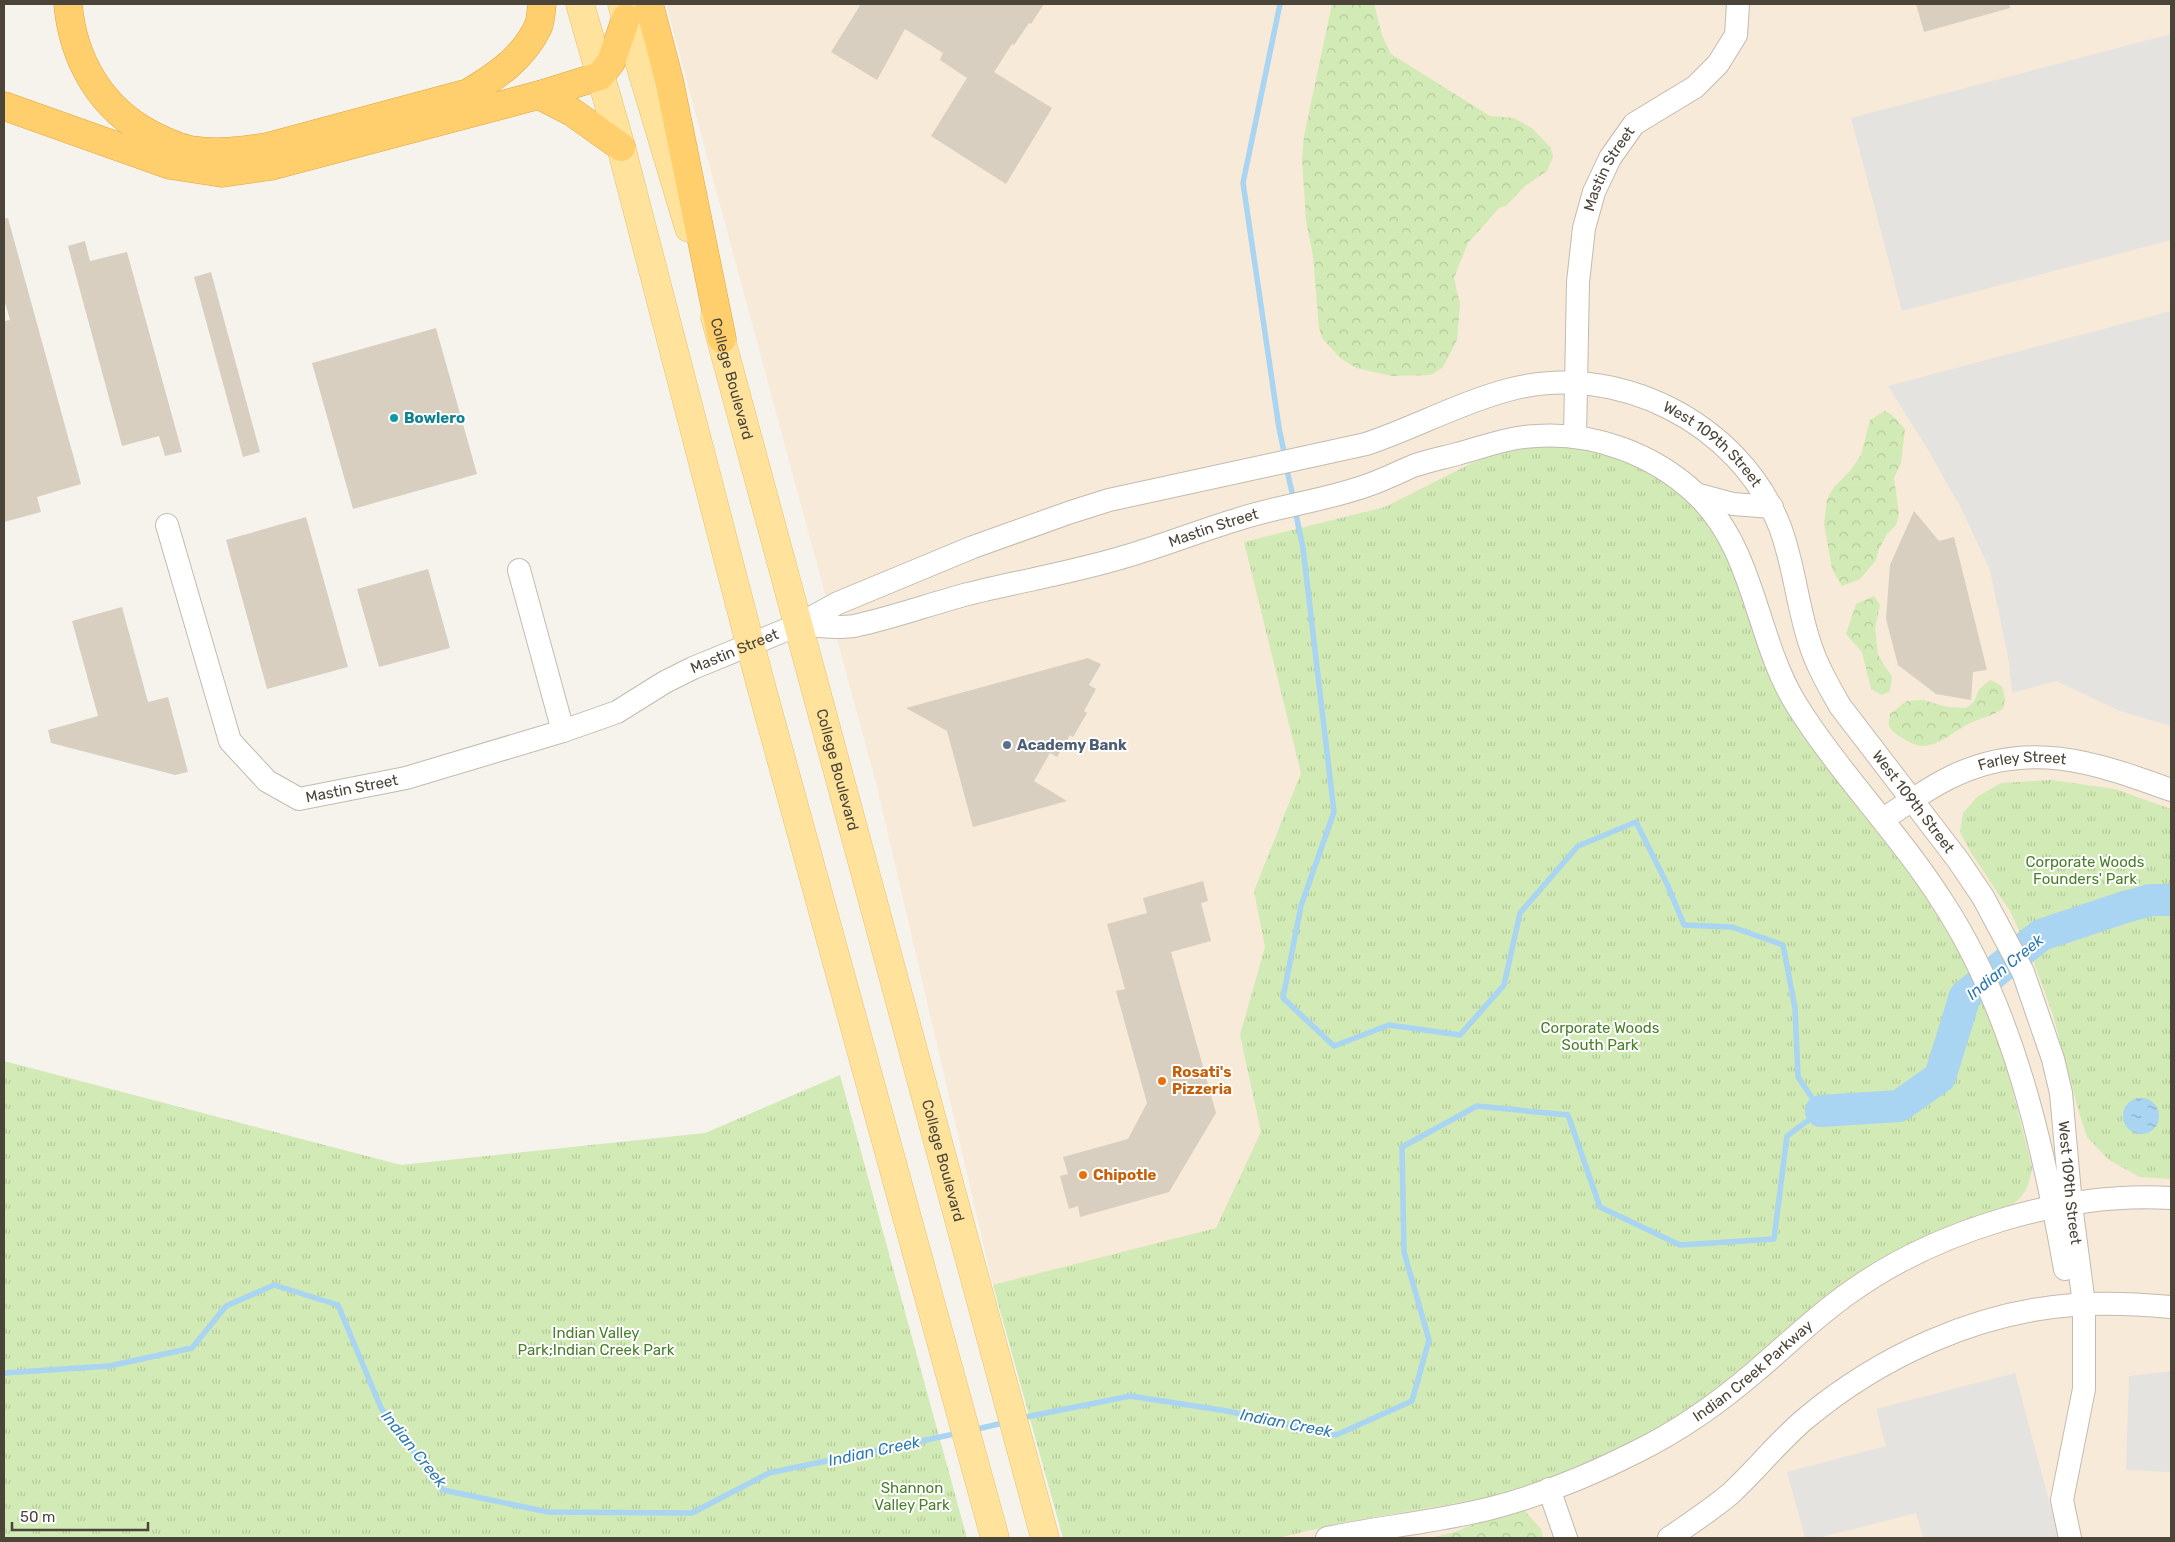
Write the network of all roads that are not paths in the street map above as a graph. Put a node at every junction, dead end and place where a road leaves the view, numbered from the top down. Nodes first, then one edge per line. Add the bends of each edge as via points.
1 (68, 4) edge
2 (542, 4) edge
3 (580, 4) edge
4 (1738, 4) edge
5 (632, 8) edge
6 (600, 76) junction
7 (540, 96) junction
8 (4, 106) edge
9 (621, 147) junction
10 (722, 339) joint
11 (1576, 384) junction
12 (1575, 437) junction
13 (1695, 493) junction
14 (1772, 507) junction
15 (167, 525) dead end
16 (519, 570) dead end
17 (798, 624) junction
18 (750, 645) junction
19 (563, 731) junction
20 (2171, 790) edge
21 (1913, 800) junction
22 (1883, 820) junction
23 (2171, 1198) edge
24 (2063, 1206) junction
25 (2078, 1305) junction
26 (2171, 1307) edge
27 (1549, 1489) junction
28 (995, 1538) edge
29 (1045, 1538) edge
30 (1327, 1538) edge
31 (1566, 1538) edge
32 (1668, 1538) edge
33 (2070, 1538) edge

1 - 2 highway via 81,62 116,110 144,131 189,150 238,152 468,92 512,63 538,26
3 - 6 main road
4 - 11 street, Mastin Street via 1736,35 1718,64 1695,87 1634,124 1610,158 1594,192 1584,228 1578,282
5 - 6 highway via 611,62
5 - 10 highway via 668,80
6 - 7 highway
6 - 9 main road
7 - 8 highway via 271,166 222,173 170,165
7 - 9 highway via 572,112
9 - 18 main road
10 - 17 main road, College Boulevard
11 - 12 street, Mastin Street
11 - 14 street, West 109th Street via 1642,396 1688,418 1747,468
11 - 17 street, Mastin Street via 1532,385 1508,390 1366,444 1138,493 1071,512 973,547 838,602
12 - 13 street, West 109th Street via 1622,448 1660,466
12 - 17 street, Mastin Street via 1509,439 1418,464 1370,485 1243,518 1125,557 850,627
13 - 14 street via 1733,504
13 - 22 street, West 109th Street via 1711,510 1739,557 1770,650 1794,700
14 - 21 street, West 109th Street via 1788,551 1809,641 1828,685 1840,706
15 - 19 street, Mastin Street via 230,741 267,782 299,799 406,778
16 - 19 street
17 - 18 street, Mastin Street
17 - 29 main road, College Boulevard
18 - 19 street, Mastin Street via 686,671 617,712
18 - 28 main road
20 - 21 street, Farley Street via 2087,762 2032,756 1978,766 1947,778
21 - 22 street, Farley Street
21 - 24 street, West 109th Street via 1984,897 2023,972 2061,1093
22 - 24 street, West 109th Street via 1926,876 1958,926 1983,974 2014,1054
23 - 24 street, Indian Creek Parkway via 2122,1198
24 - 25 street, West 109th Street
24 - 27 street, Indian Creek Parkway via 2008,1218 1960,1234 1887,1270 1850,1292 1754,1373 1677,1429 1638,1452
25 - 26 street via 2132,1303
25 - 32 street via 2035,1310 1954,1332 1868,1374 1804,1420 1730,1493
25 - 33 street, West 109th Street via 2085,1336 2084,1389 2062,1500
27 - 30 street, Indian Creek Parkway via 1472,1512
27 - 31 street

